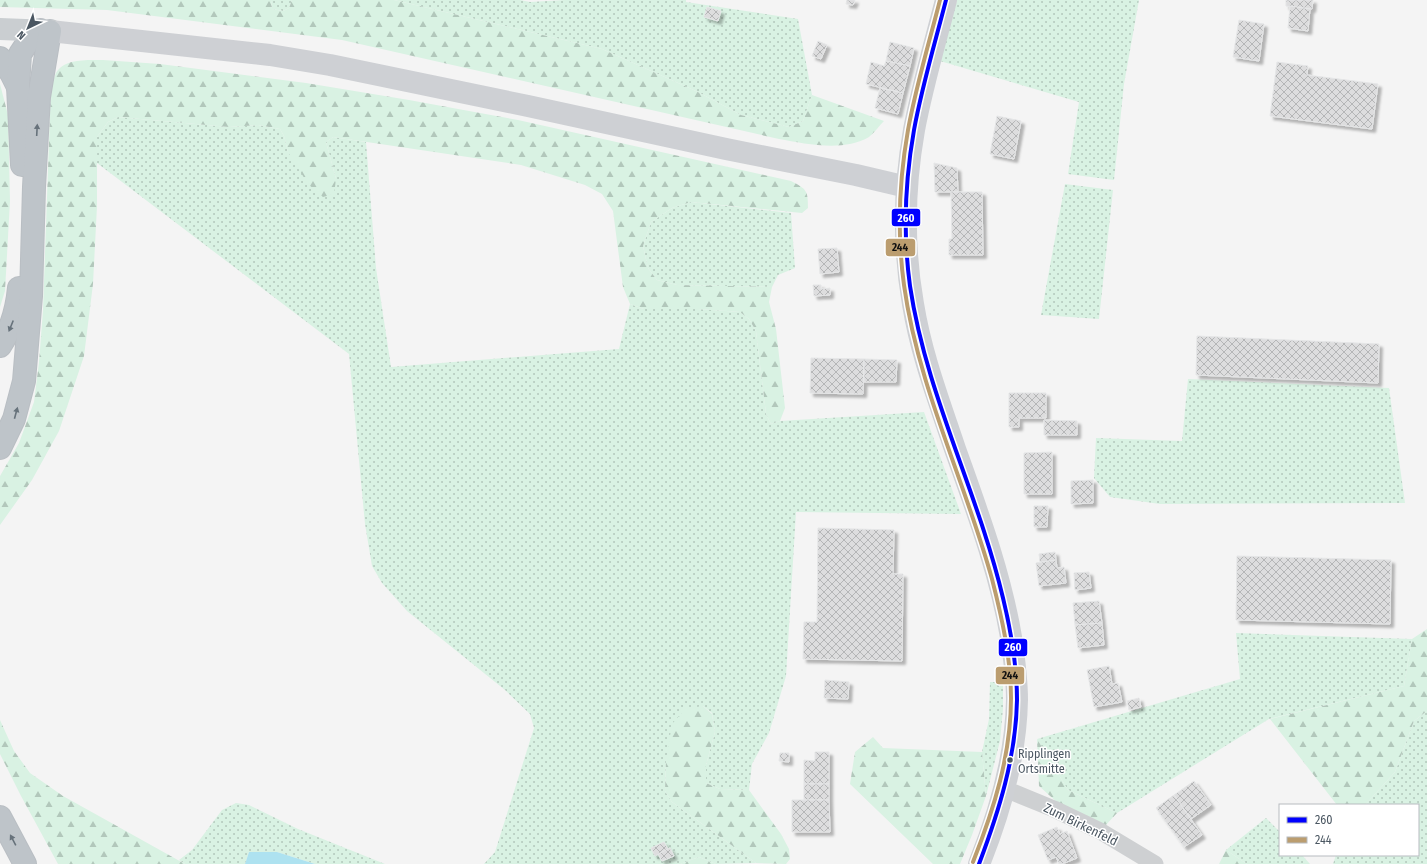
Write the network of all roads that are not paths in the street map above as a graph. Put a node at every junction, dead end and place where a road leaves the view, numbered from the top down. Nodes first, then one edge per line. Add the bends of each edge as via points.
1 (946, 0) edge
2 (0, 29) edge
3 (45, 31) junction
4 (0, 58) edge
5 (18, 87) junction
6 (907, 188) junction
7 (0, 346) edge
8 (0, 448) edge
9 (1005, 789) junction
10 (0, 817) edge
11 (25, 864) edge
12 (979, 864) edge
13 (1155, 864) edge

1 - 6 main road via 914,130
2 - 3 main road
3 - 5 highway via 30,39 20,54
3 - 6 main road via 270,55 330,65 856,175
8 -> 3 highway via 14,419 24,381
4 - 5 highway
5 -> 7 highway via 23,184 20,280 12,326
6 - 9 main road via 908,270 919,334 929,374 988,540 1002,592 1014,654 1017,699
9 - 12 main road
9 - 13 street, Zum Birkenfeld via 1100,831
11 -> 10 highway

